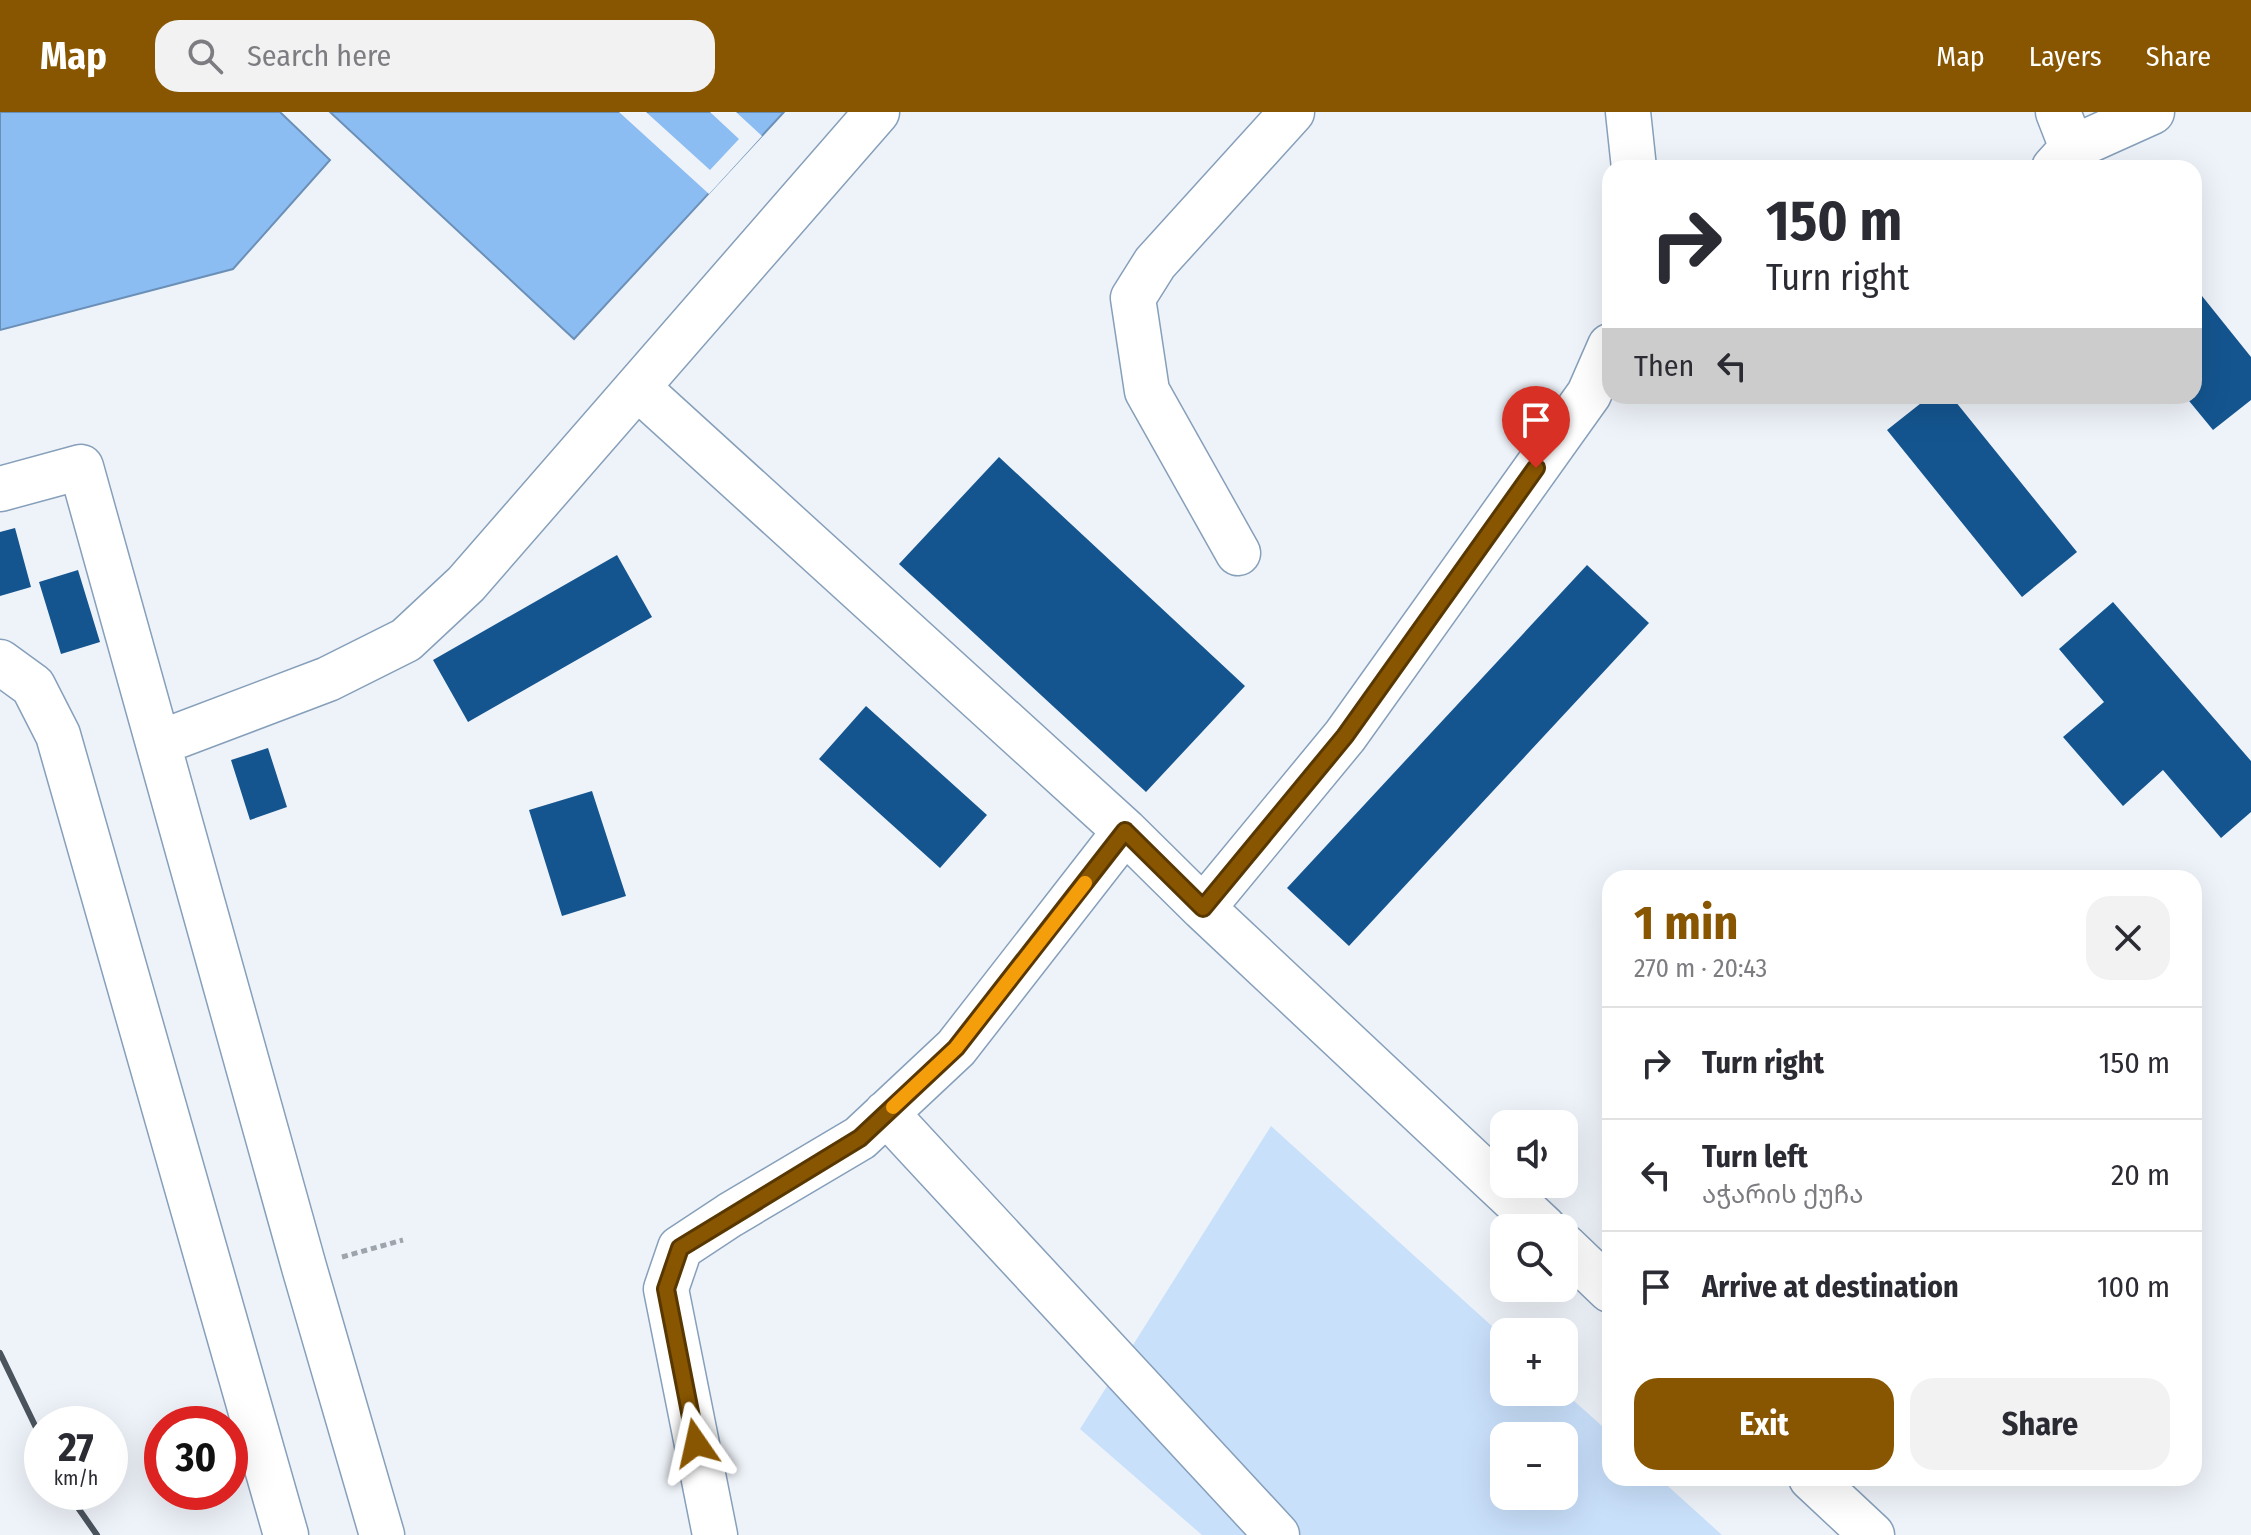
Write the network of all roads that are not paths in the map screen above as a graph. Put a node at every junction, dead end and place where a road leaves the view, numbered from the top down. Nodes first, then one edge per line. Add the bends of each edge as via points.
1 (877, 112) edge
2 (1292, 112) edge
3 (1628, 112) edge
4 (2152, 112) edge
5 (2061, 143) edge
6 (1633, 160) edge
7 (1602, 364) edge
8 (638, 388) junction
9 (0, 489) edge
10 (1238, 553) dead end
11 (0, 662) edge
12 (159, 743) junction
13 (1125, 831) junction
14 (1203, 908) junction
15 (886, 1113) junction
16 (1529, 1214) edge
17 (1578, 1259) edge
18 (1602, 1282) edge
19 (1820, 1486) edge
20 (286, 1535) edge
21 (382, 1535) edge
22 (715, 1535) edge
23 (1277, 1535) edge
24 (1872, 1535) edge

1 - 8 street
2 - 10 street via 1155,263 1133,298 1147,391
3 - 6 street
4 - 5 street
7 - 14 street via 1589,394 1345,736
8 - 12 street via 466,584 406,640 328,679
8 - 13 street
9 - 12 street via 81,467
11 - 20 street via 33,686 58,735
12 - 21 street
13 - 14 street
13 - 15 street via 956,1048
14 - 16 street
15 - 22 street via 860,1138 680,1248 666,1289
15 - 23 street
17 - 18 street
19 - 24 street

